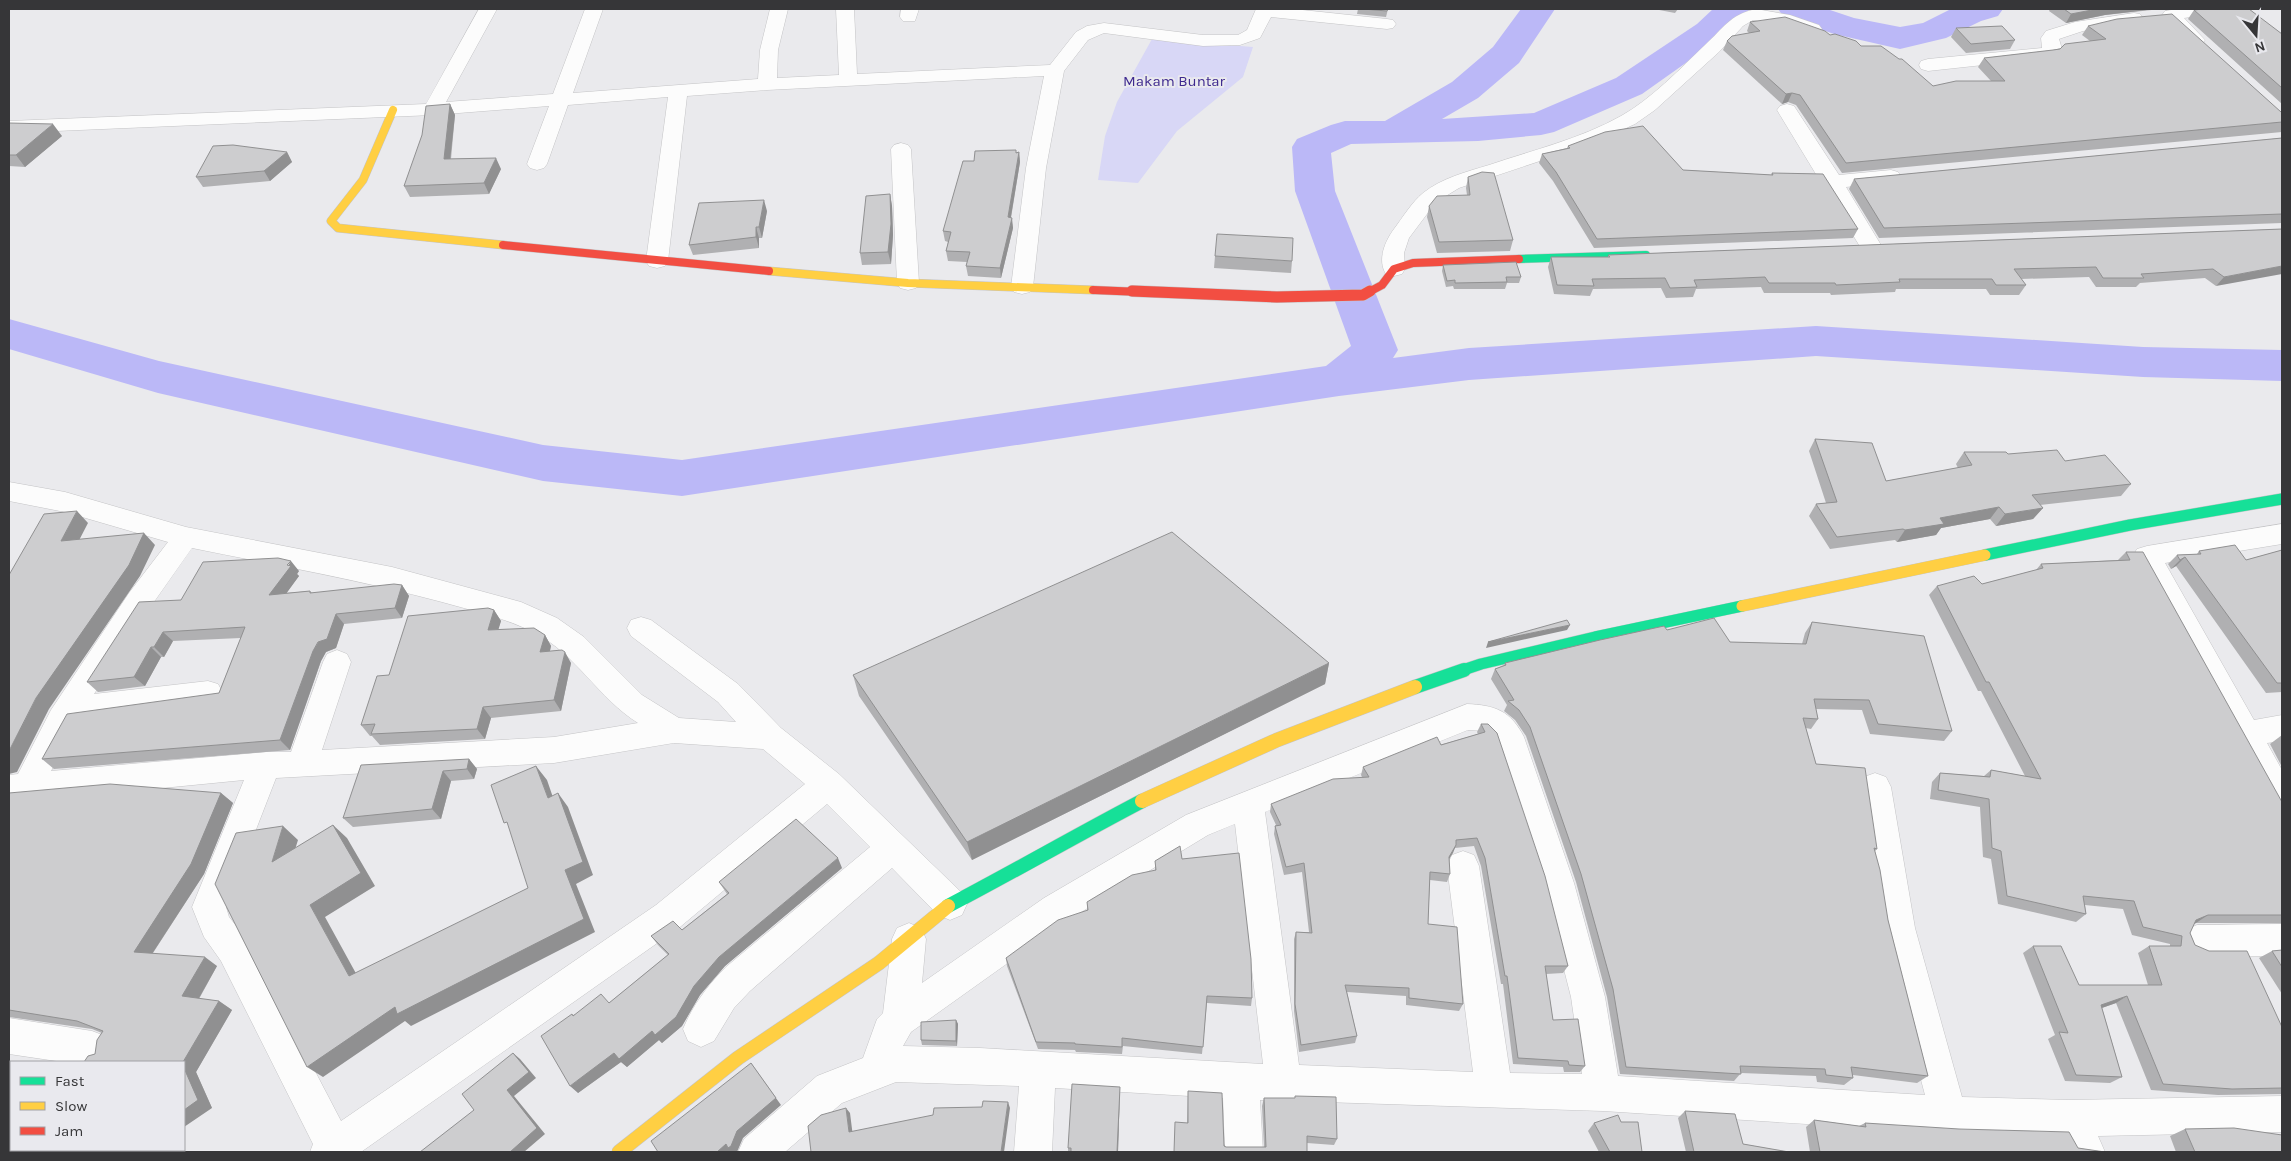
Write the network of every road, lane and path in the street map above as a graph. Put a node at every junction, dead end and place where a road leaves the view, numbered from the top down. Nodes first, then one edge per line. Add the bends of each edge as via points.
1 (488, 9) edge
2 (594, 9) edge
3 (778, 9) edge
4 (845, 9) edge
5 (2213, 9) edge
6 (1265, 10) edge
7 (2171, 15) junction
8 (1387, 24) dead end
9 (1829, 34) edge
10 (2208, 50) edge
11 (1928, 65) dead end
12 (1054, 70) junction
13 (848, 79) junction
14 (767, 84) junction
15 (678, 91) junction
16 (560, 99) junction
17 (433, 109) junction
18 (393, 110) junction
19 (1787, 110) dead end
20 (9, 127) edge
21 (901, 149) dead end
22 (537, 164) dead end
23 (1911, 174) edge
24 (1833, 182) junction
25 (1870, 245) edge
26 (1657, 254) edge
27 (657, 261) junction
28 (1394, 269) junction
29 (908, 283) junction
30 (1022, 286) junction
31 (9, 492) edge
32 (2282, 499) edge
33 (55, 500) junction
34 (41, 524) edge
35 (2282, 534) edge
36 (186, 537) junction
37 (641, 628) dead end
38 (337, 662) dead end
39 (208, 693) edge
40 (69, 710) junction
41 (2282, 728) edge
42 (674, 730) junction
43 (2246, 734) junction
44 (770, 737) junction
45 (266, 765) junction
46 (302, 765) junction
47 (828, 784) junction
48 (18, 787) edge
49 (1875, 787) dead end
50 (2282, 799) edge
51 (1248, 804) junction
52 (893, 847) junction
53 (1463, 866) dead end
54 (950, 904) junction
55 (909, 940) junction
56 (2282, 940) edge
57 (2197, 941) dead end
58 (899, 1020) junction
59 (701, 1030) dead end
60 (9, 1036) edge
61 (90, 1061) edge
62 (1038, 1070) junction
63 (877, 1071) junction
64 (1241, 1081) junction
65 (1283, 1081) junction
66 (1494, 1091) junction
67 (1603, 1093) junction
68 (2282, 1114) edge
69 (1949, 1115) junction
70 (2069, 1118) junction
71 (332, 1150) edge
72 (619, 1152) edge
73 (757, 1152) edge
74 (1033, 1152) edge
75 (1244, 1152) edge
76 (2086, 1152) edge

1 - 17 street
2 - 16 street
3 - 14 street via 769,50
4 - 13 street
5 - 7 street
6 - 8 street
6 - 12 street via 1252,36 1238,40 1208,40 1104,28 1093,30 1082,36
7 - 10 street
7 - 11 street via 2111,21 2057,34 2050,38 2053,49 2047,53
9 - 28 street via 1784,20 1756,14 1747,16 1648,106 1628,120 1584,140 1452,184 1429,198 1399,237
12 - 13 street
12 - 30 street via 1036,168
13 - 14 street
14 - 15 street
15 - 16 street
15 - 27 street
16 - 17 street
16 - 22 street
17 - 18 street
18 - 20 street
18 - 27 street via 363,180 331,221 338,228
19 - 24 street
21 - 29 street
23 - 24 street
24 - 25 street
26 - 28 street via 1439,261 1413,263
27 - 29 street
28 - 30 street via 1389,279 1363,295 1277,297
29 - 30 street
31 - 33 street
32 - 54 street via 2130,525 1937,564 1481,664 1380,699 1215,767 1116,814
33 - 34 street
33 - 36 street
35 - 43 street via 2147,556
36 - 40 street via 139,601
36 - 42 street via 392,578 511,610 547,626 574,645 632,704
37 - 44 street via 728,693
38 - 46 street
39 - 40 street
40 - 48 street
41 - 43 street
42 - 44 street
42 - 46 street via 554,750
43 - 50 street
44 - 47 street
45 - 46 street
45 - 48 street
45 - 71 street via 209,907
47 - 52 street
47 - 71 street via 668,916
49 - 69 street via 1898,928
51 - 58 street via 1198,824 1056,909
51 - 65 street
51 - 67 street via 1467,717 1487,717 1502,725 1509,737 1558,883 1588,997
52 - 54 street
52 - 59 street via 738,979 722,996
53 - 66 street
54 - 55 street
55 - 58 street
55 - 72 street via 738,1058
56 - 57 street
58 - 63 street via 890,1032
60 - 61 street via 92,1049
62 - 63 street via 896,1064
62 - 64 street
62 - 74 street
63 - 73 street via 830,1089
64 - 65 street
64 - 75 street
65 - 66 street
66 - 67 street
67 - 69 street
68 - 70 street
69 - 70 street
70 - 76 street

